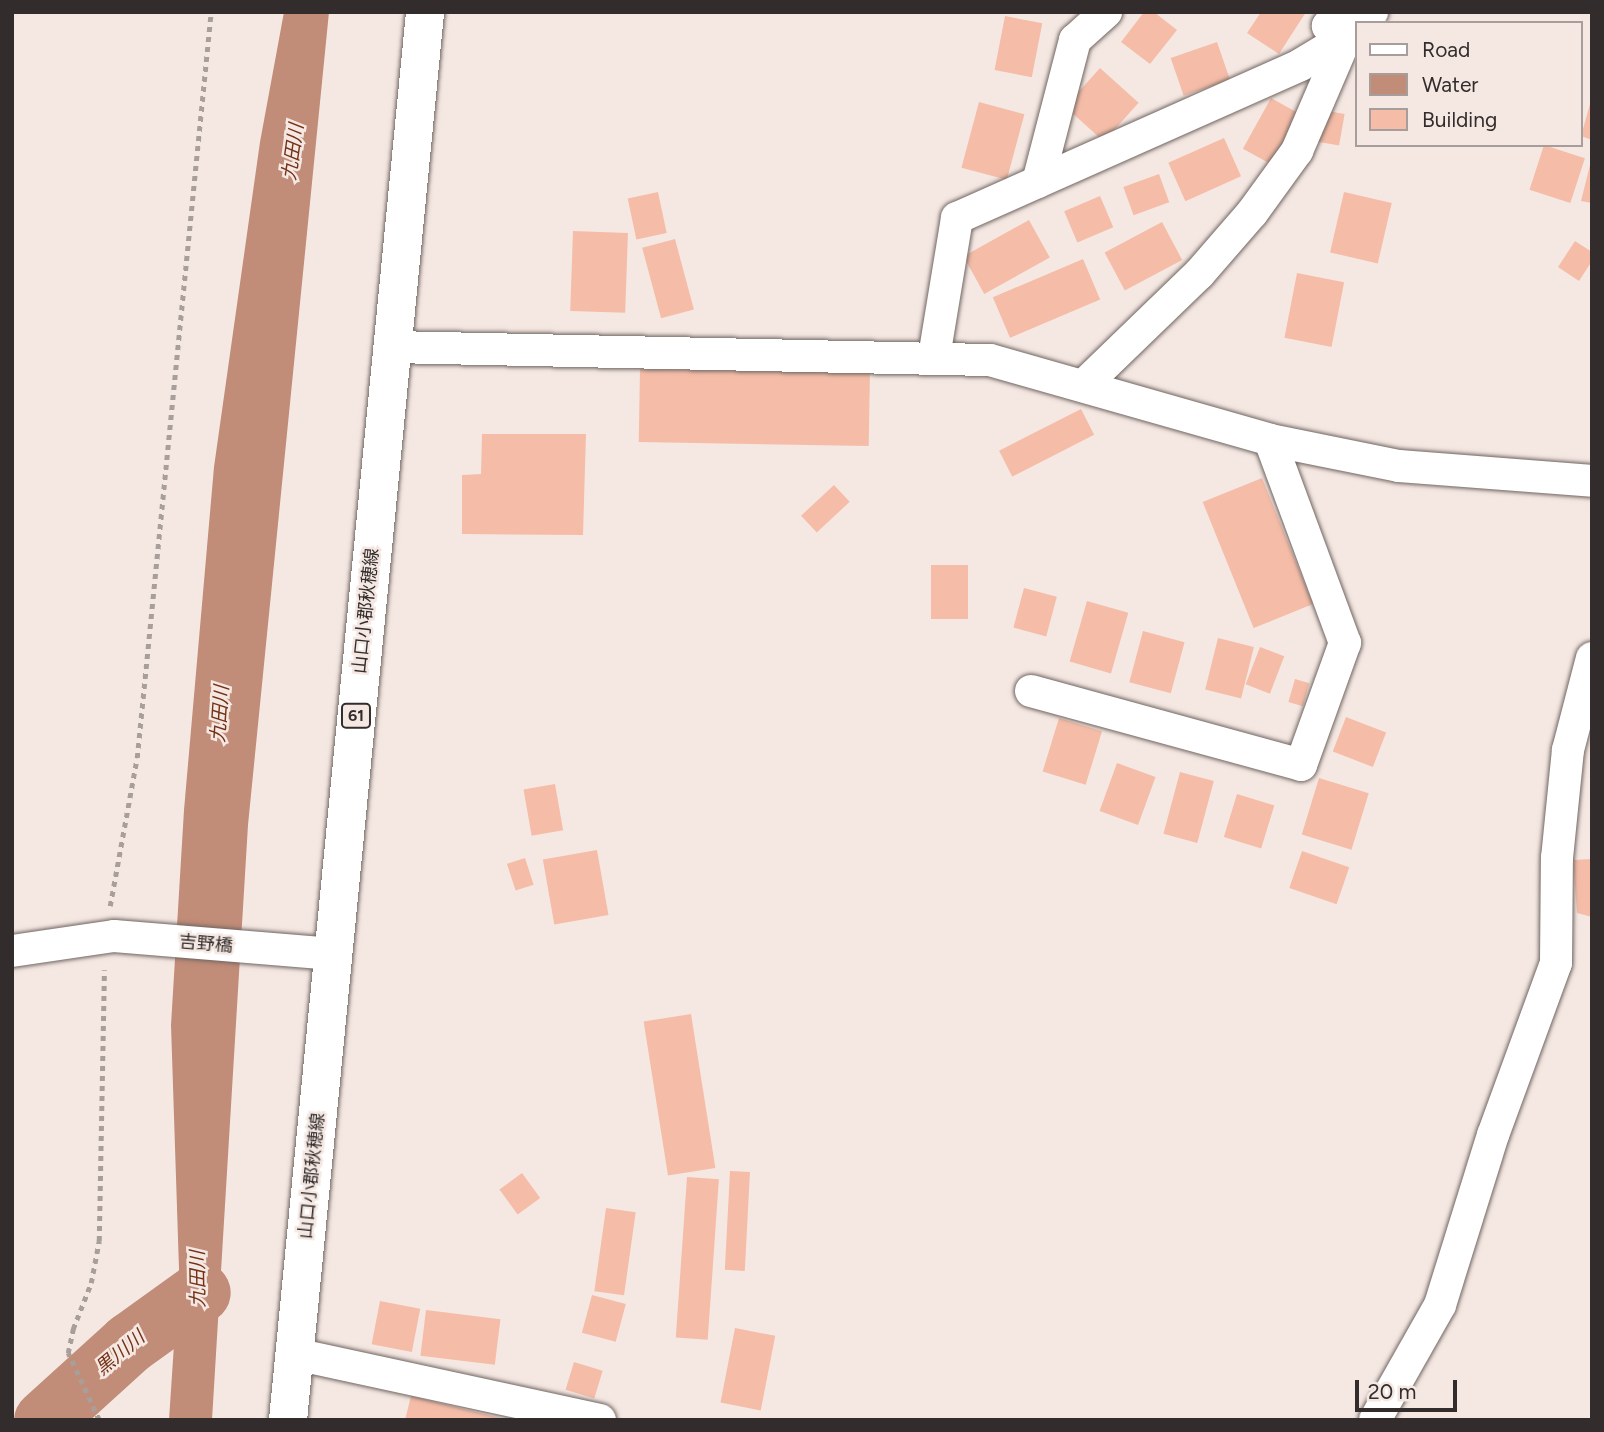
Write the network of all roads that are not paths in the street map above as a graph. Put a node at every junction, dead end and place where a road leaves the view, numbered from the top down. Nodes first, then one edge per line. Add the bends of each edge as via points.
1 (425, 12) edge
2 (1106, 12) edge
3 (1350, 25) edge
4 (1038, 182) junction
5 (392, 347) junction
6 (934, 357) junction
7 (1084, 385) junction
8 (1269, 440) junction
9 (1592, 481) edge
10 (1592, 658) edge
11 (1031, 691) dead end
12 (12, 951) edge
13 (316, 953) junction
14 (295, 1354) junction
15 (288, 1420) edge
16 (600, 1420) edge
17 (1376, 1420) edge

1 - 5 main road, 山口小郡秋穂線 / 61
2 - 4 street via 1075,40
3 - 4 street via 1300,65
3 - 7 street via 1297,150 1252,213 1199,274
4 - 6 street via 957,218
5 - 6 street
5 - 13 main road, 山口小郡秋穂線 / 61
6 - 7 street via 990,360
7 - 8 street
8 - 9 street via 1399,466
8 - 11 street via 1345,643 1301,765
10 - 17 street via 1568,750 1557,858 1556,963 1493,1135 1440,1305
12 - 13 street, 吉野橋 via 109,937
13 - 14 main road, 山口小郡秋穂線 / 61
14 - 15 main road, 山口小郡秋穂線 / 61
14 - 16 street

